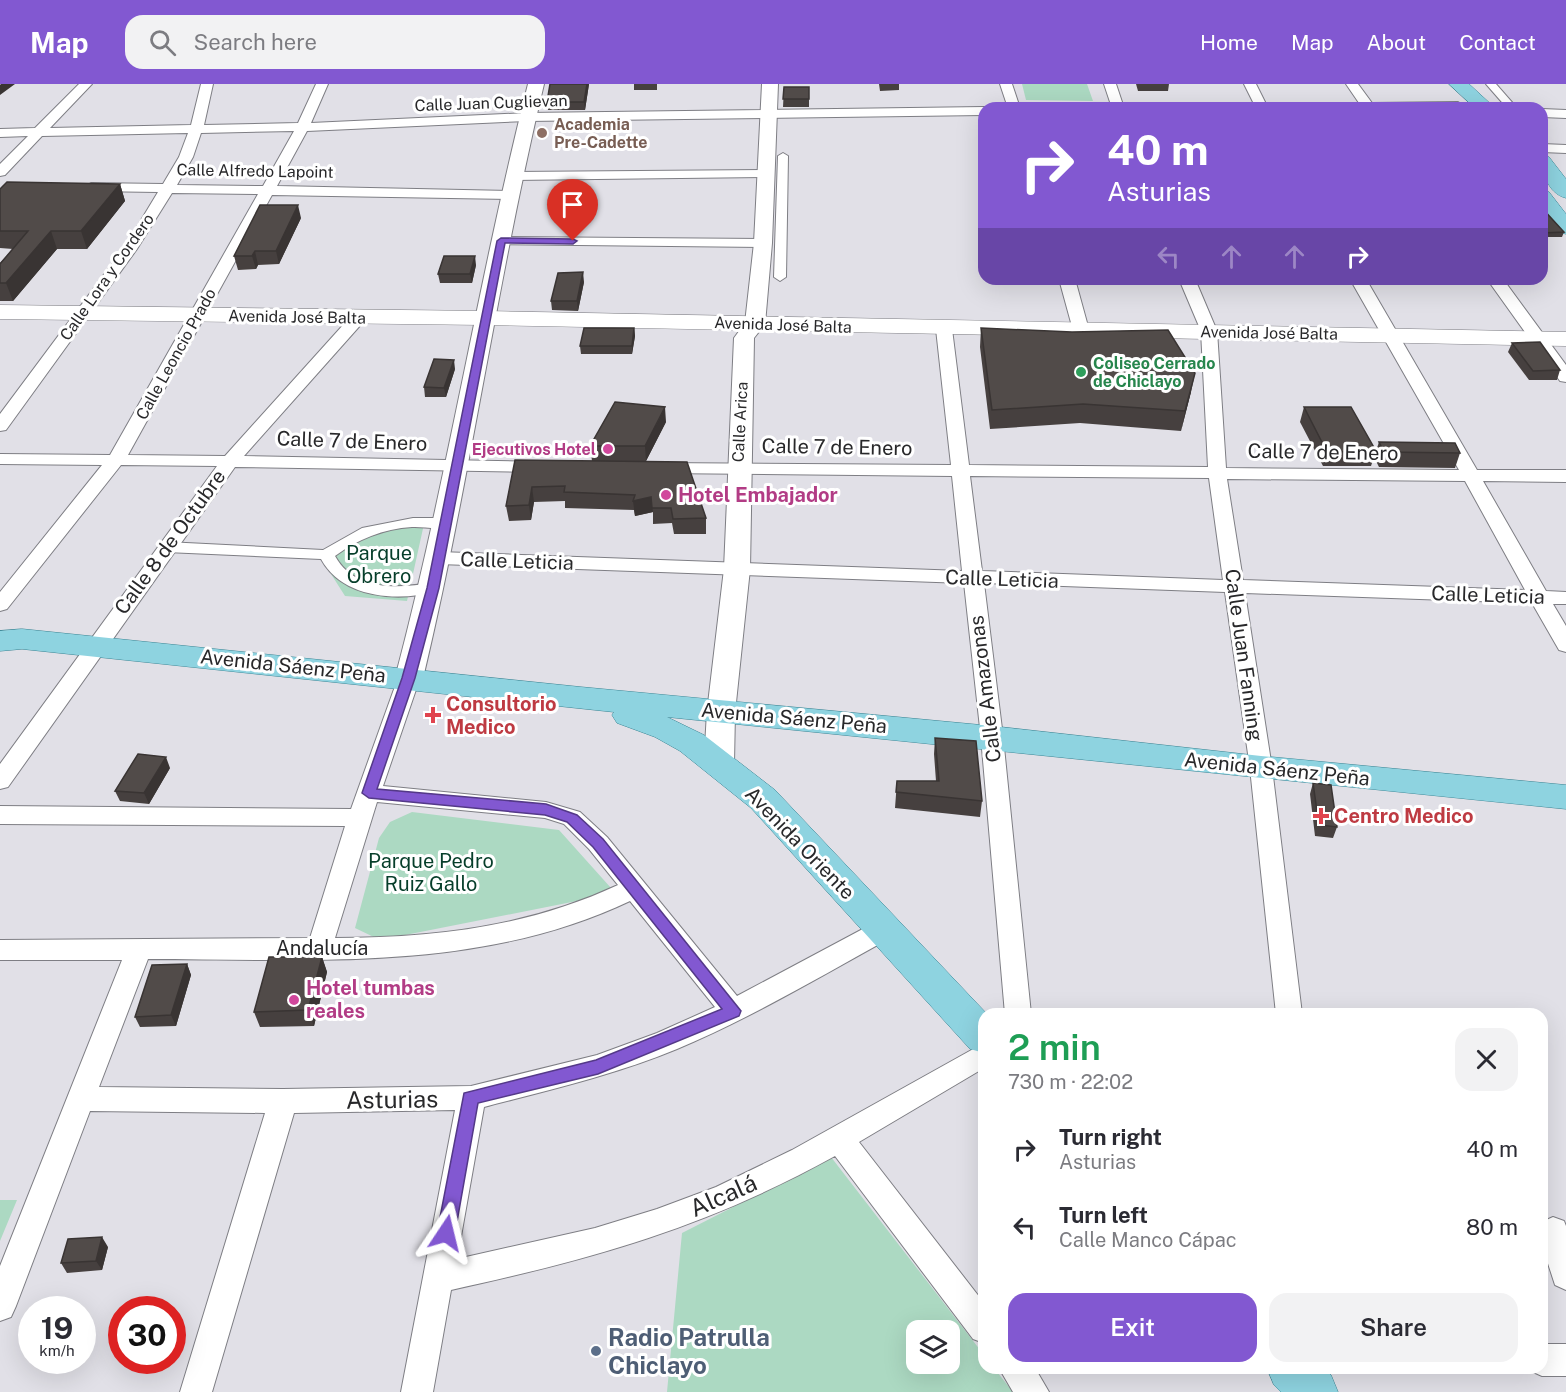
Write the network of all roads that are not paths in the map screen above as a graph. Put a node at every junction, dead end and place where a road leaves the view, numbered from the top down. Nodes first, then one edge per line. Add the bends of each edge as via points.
1 (86, 84) edge
2 (207, 84) edge
3 (322, 84) edge
4 (536, 84) edge
5 (770, 84) edge
6 (1006, 84) edge
7 (1110, 84) edge
8 (1250, 84) edge
9 (1352, 84) edge
10 (1458, 84) edge
11 (1491, 84) edge
12 (1441, 92) dead end
13 (1012, 102) edge
14 (1116, 102) edge
15 (1259, 102) edge
16 (1365, 102) edge
17 (1453, 102) edge
18 (1479, 102) edge
19 (1507, 102) edge
20 (978, 111) edge
21 (771, 112) junction
22 (1548, 113) edge
23 (1566, 114) edge
24 (527, 117) junction
25 (303, 127) junction
26 (196, 130) junction
27 (40, 133) junction
28 (0, 134) edge
29 (1548, 148) edge
30 (1566, 149) edge
31 (783, 156) dead end
32 (0, 172) edge
33 (765, 174) junction
34 (513, 176) junction
35 (1548, 176) edge
36 (78, 187) edge
37 (168, 188) junction
38 (266, 189) junction
39 (510, 195) junction
40 (1556, 195) edge
41 (1566, 228) edge
42 (501, 241) junction
43 (763, 243) junction
44 (780, 278) dead end
45 (1068, 285) edge
46 (1189, 285) edge
47 (1362, 285) edge
48 (1500, 285) edge
49 (0, 312) edge
50 (80, 314) junction
51 (199, 315) junction
52 (359, 317) junction
53 (485, 318) junction
54 (755, 324) junction
55 (945, 329) junction
56 (1081, 330) junction
57 (1209, 332) junction
58 (1394, 336) junction
59 (1539, 339) junction
60 (1566, 339) edge
61 (1566, 377) edge
62 (0, 426) edge
63 (0, 459) edge
64 (116, 460) junction
65 (230, 461) junction
66 (455, 467) junction
67 (561, 468) edge
68 (643, 468) edge
69 (738, 469) junction
70 (961, 471) junction
71 (1217, 473) junction
72 (1471, 476) junction
73 (1566, 476) edge
74 (445, 523) junction
75 (166, 547) junction
76 (326, 555) junction
77 (439, 558) junction
78 (736, 569) junction
79 (972, 578) junction
80 (1235, 587) junction
81 (433, 588) junction
82 (1541, 597) junction
83 (1566, 598) edge
84 (0, 605) edge
85 (7, 637) edge
86 (1566, 645) edge
87 (94, 646) junction
88 (409, 678) junction
89 (581, 698) junction
90 (721, 712) junction
91 (992, 737) junction
92 (719, 764) junction
93 (1261, 768) junction
94 (0, 781) edge
95 (369, 793) junction
96 (1566, 797) edge
97 (0, 815) edge
98 (360, 818) junction
99 (636, 888) junction
100 (883, 930) junction
101 (139, 948) junction
102 (319, 949) junction
103 (0, 950) edge
104 (1017, 1008) edge
105 (1288, 1008) edge
106 (733, 1011) junction
107 (978, 1031) edge
108 (978, 1057) edge
109 (471, 1098) junction
110 (81, 1099) junction
111 (283, 1101) junction
112 (838, 1138) junction
113 (1554, 1231) edge
114 (1566, 1275) edge
115 (438, 1278) junction
116 (0, 1306) edge
117 (978, 1320) edge
118 (1548, 1360) edge
119 (1566, 1360) edge
120 (1020, 1374) edge
121 (196, 1392) edge
122 (417, 1392) edge
123 (1033, 1392) edge

1 - 27 street
2 - 26 street, Calle Lora y Cordero
3 - 25 street, Calle Leoncio Prado
4 - 24 street
5 - 21 street, Calle Arica
6 - 13 street
7 - 14 street
8 - 15 street
9 - 16 street
10 - 18 main road
11 - 19 street
12 - 17 main road
20 - 21 street, Calle Juan Cuglievan
21 - 24 street, Calle Juan Cuglievan
21 - 33 street, Calle Arica
22 - 23 street
24 - 25 street, Calle Juan Cuglievan
24 - 34 street
25 - 26 street, Calle Juan Cuglievan
25 - 38 street, Calle Leoncio Prado
26 - 27 street, Calle Juan Cuglievan
26 - 37 street, Calle Lora y Cordero
27 - 28 street, Calle Juan Cuglievan
27 - 32 street
29 - 30 street
31 - 44 street
33 - 34 street
33 - 43 street, Calle Arica
34 - 39 street
35 - 40 main road
36 - 37 street, Calle Alfredo Lapoint
37 - 38 street, Calle Alfredo Lapoint
37 - 50 street, Calle Lora y Cordero via 132,246
38 - 39 street, Calle Alfredo Lapoint
38 - 51 street, Calle Leoncio Prado
39 - 42 street
40 - 41 main road
42 - 43 street
42 - 53 street
43 - 54 street, Calle Arica
45 - 56 street
46 - 57 street, Calle Juan Fanning
47 - 58 street
48 - 59 street
49 - 50 main road, Avenida José Balta
50 - 51 main road, Avenida José Balta
50 - 62 street, Calle Lora y Cordero
51 - 52 main road, Avenida José Balta
51 - 64 street, Calle Leoncio Prado
52 - 53 main road, Avenida José Balta
52 - 65 street, Calle 8 de Octubre
53 - 54 main road, Avenida José Balta
53 - 66 street
54 - 55 main road, Avenida José Balta
54 - 69 street, Calle Arica via 744,338
55 - 56 main road, Avenida José Balta
55 - 70 street, Calle Amazonas
56 - 57 main road, Avenida José Balta
57 - 58 main road, Avenida José Balta
57 - 71 street, Calle Juan Fanning
58 - 59 main road, Avenida José Balta
58 - 72 street
59 - 60 main road, Avenida José Balta
59 - 61 street
63 - 64 street, Calle 7 de Enero
64 - 65 street, Calle 7 de Enero
64 - 84 street, Calle Leoncio Prado
65 - 66 street, Calle 7 de Enero
65 - 75 street, Calle 8 de Octubre
66 - 67 street, Calle 7 de Enero
66 - 74 street
68 - 69 street, Calle 7 de Enero
69 - 70 street, Calle 7 de Enero
69 - 78 street, Calle Arica
70 - 71 street, Calle 7 de Enero
70 - 79 street, Calle Amazonas
71 - 72 street, Calle 7 de Enero
71 - 80 street, Calle Juan Fanning
72 - 73 street, Calle 7 de Enero
72 - 82 street
74 - 76 street via 408,522 371,530
74 - 77 street
75 - 76 street
75 - 87 street, Calle 8 de Octubre
76 - 81 street via 338,574 362,587 396,592
77 - 78 street, Calle Leticia
77 - 81 street
78 - 79 street, Calle Leticia
78 - 90 street, Calle Arica
79 - 80 street, Calle Leticia
79 - 91 street, Calle Amazonas
80 - 82 street, Calle Leticia
80 - 93 street, Calle Juan Fanning
81 - 88 street
82 - 83 street, Calle Leticia
82 - 86 street
85 - 87 main road, Avenida Sáenz Peña
87 - 88 main road, Avenida Sáenz Peña
87 - 94 street, Calle 8 de Octubre
88 - 89 main road, Avenida Sáenz Peña
88 - 95 street
89 - 90 main road, Avenida Sáenz Peña
89 - 92 main road, Avenida Oriente via 667,729
90 - 91 main road, Avenida Sáenz Peña
90 - 92 street, Calle Arica
91 - 93 main road, Avenida Sáenz Peña
91 - 104 street, Calle Amazonas
92 - 100 main road, Avenida Oriente via 763,799
93 - 96 main road, Avenida Sáenz Peña
93 - 105 street, Calle Juan Fanning
95 - 98 street
95 - 99 street via 546,810 572,818
97 - 98 street
98 - 102 street
99 - 102 street, Andalucía via 591,910 491,938 391,948
99 - 106 street
100 - 106 street, Asturias
100 - 107 main road, Avenida Oriente
101 - 102 street, Andalucía
101 - 103 street, Andalucía
101 - 110 street
106 - 109 street, Asturias via 598,1066
108 - 112 street, Alcalá
109 - 111 street, Asturias
109 - 115 street
110 - 111 street, Asturias
110 - 116 street
111 - 121 street
112 - 115 street, Alcalá via 688,1212 528,1259
112 - 117 street
113 - 114 street
115 - 122 street
118 - 119 street
120 - 123 street

